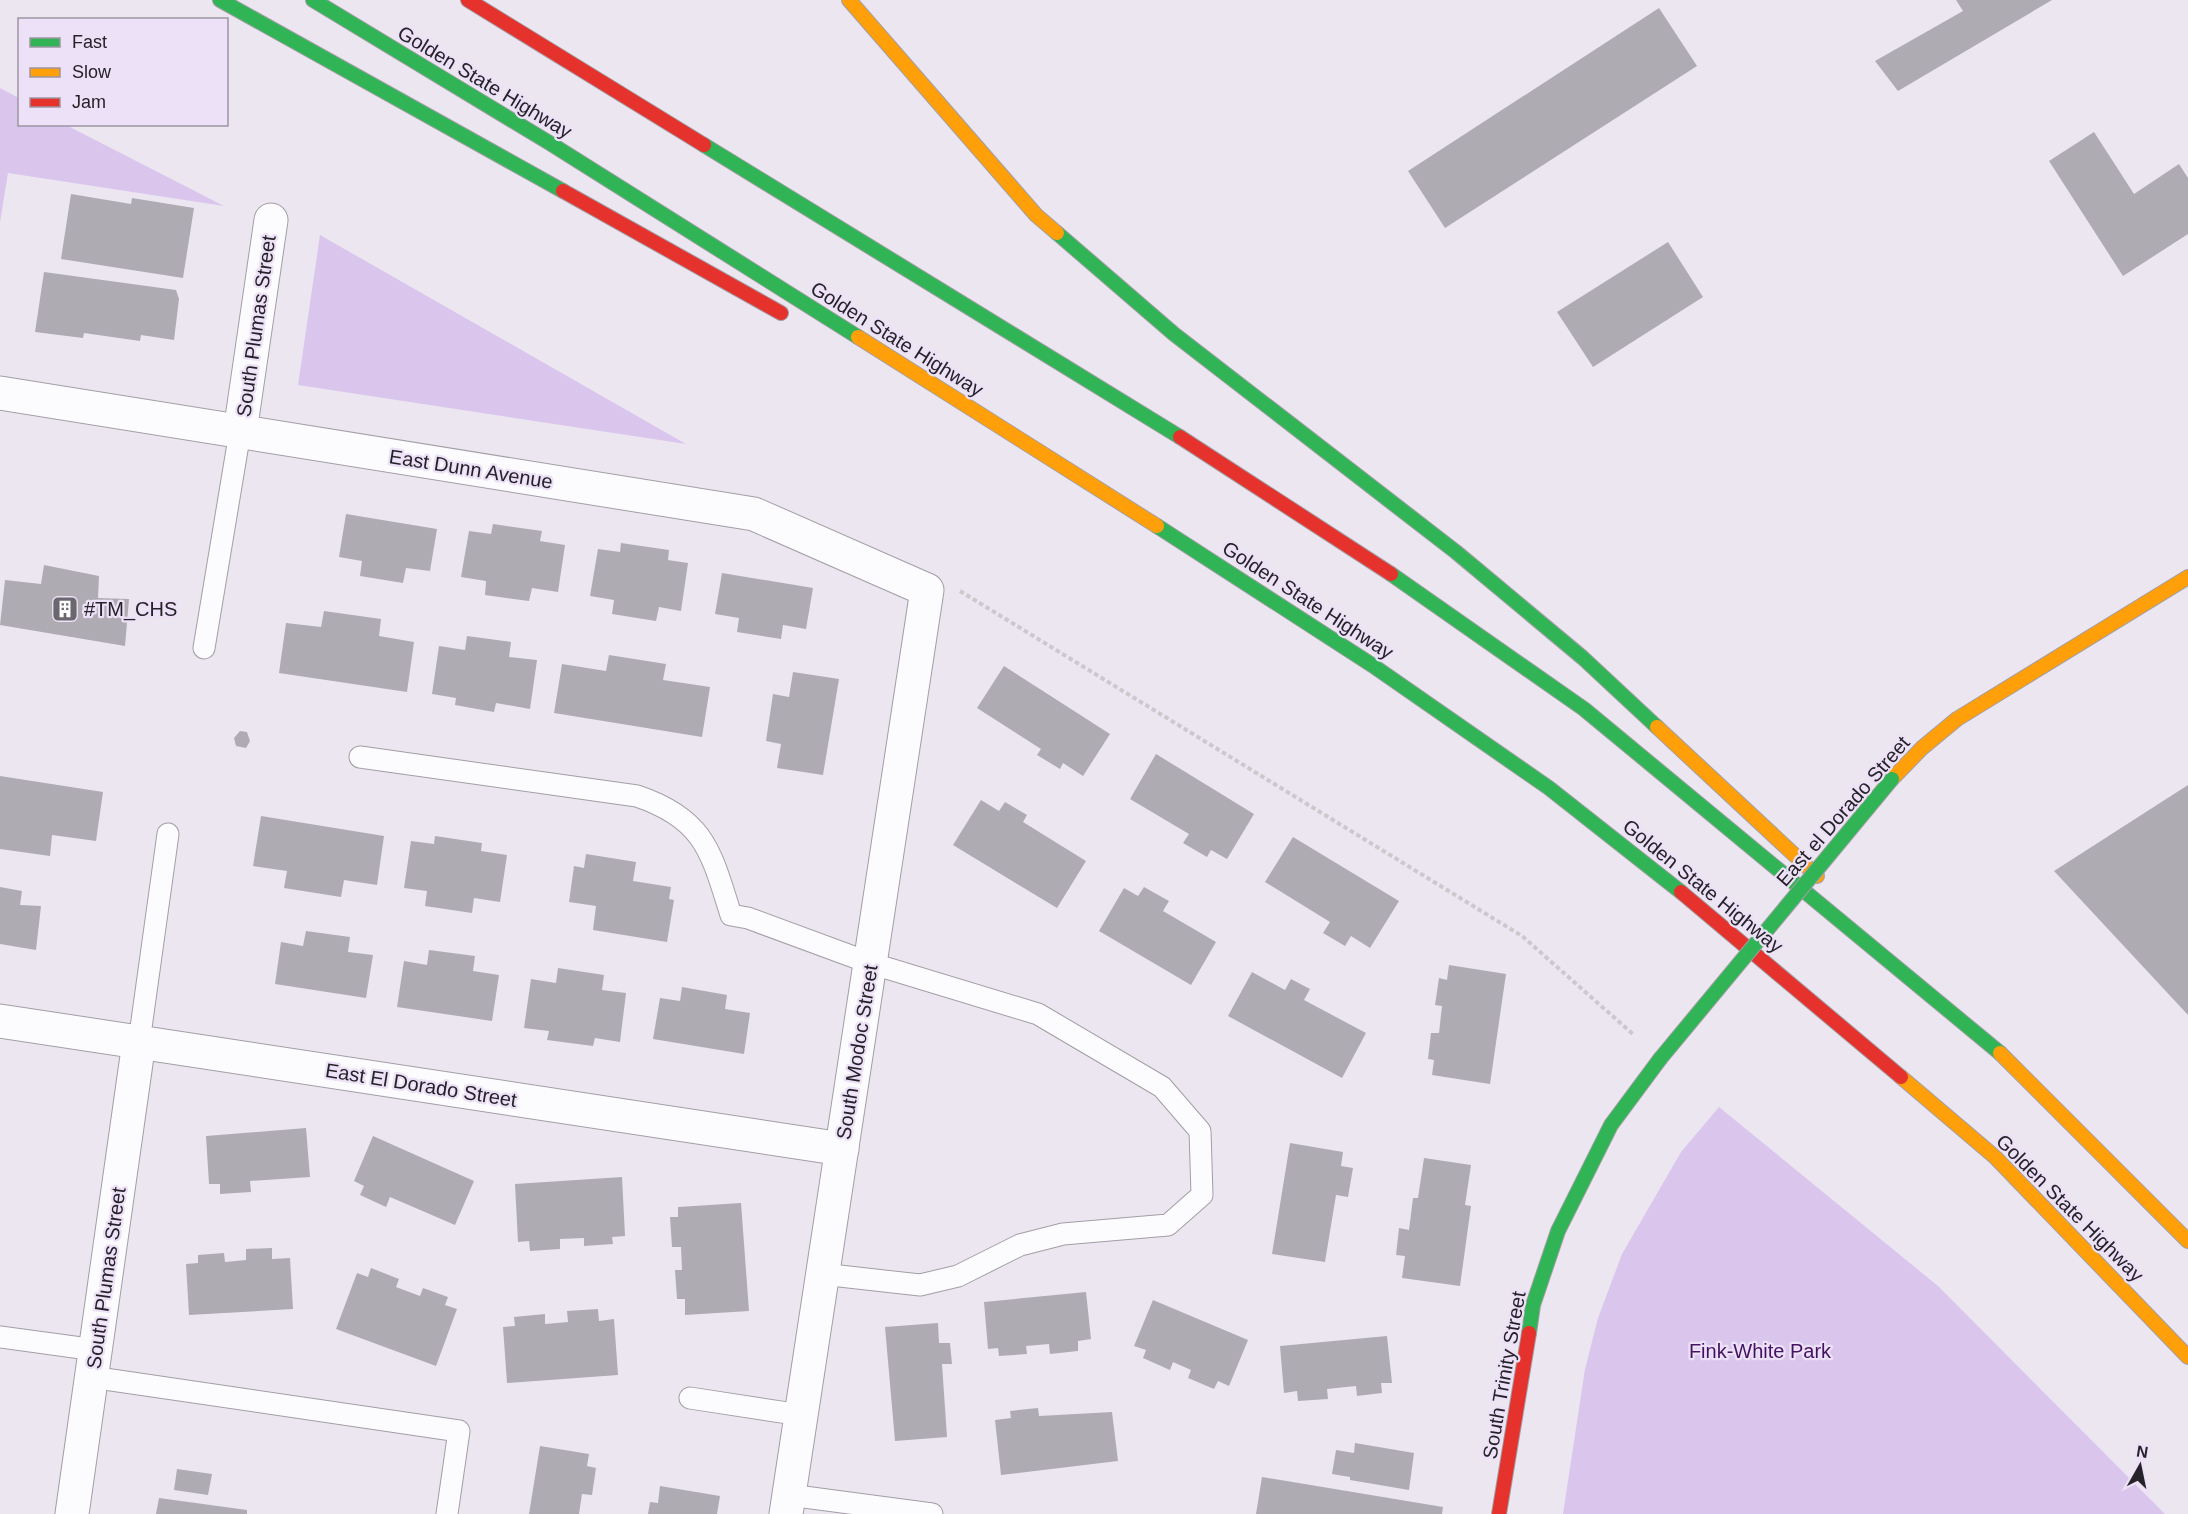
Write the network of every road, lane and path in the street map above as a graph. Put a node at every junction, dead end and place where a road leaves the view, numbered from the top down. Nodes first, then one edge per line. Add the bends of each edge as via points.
1 (220, 0) edge
2 (313, 0) edge
3 (468, 0) edge
4 (849, 0) edge
5 (901, 39) dead end
6 (966, 137) junction
7 (271, 220) dead end
8 (792, 320) dead end
9 (896, 378) dead end
10 (0, 393) edge
11 (240, 432) junction
12 (1136, 512) junction
13 (2188, 577) edge
14 (927, 590) junction
15 (204, 648) dead end
16 (360, 757) dead end
17 (168, 834) dead end
18 (1831, 889) dead end
19 (1873, 930) dead end
20 (870, 963) junction
21 (0, 1021) edge
22 (139, 1042) junction
23 (1992, 1045) junction
24 (1660, 1059) junction
25 (842, 1149) junction
26 (2188, 1241) edge
27 (822, 1274) junction
28 (0, 1337) edge
29 (2188, 1357) edge
30 (93, 1363) junction
31 (690, 1398) dead end
32 (801, 1415) junction
33 (788, 1505) edge
34 (72, 1514) edge
35 (447, 1514) edge
36 (932, 1514) edge
37 (1499, 1514) edge

1 - 8 main road
2 - 12 main road, Golden State Highway via 548,142
3 - 23 main road via 1191,444 1415,590 1584,709
4 - 6 main road
5 - 6 main road
6 - 18 main road via 1036,215 1174,334 1456,552 1582,658
7 - 11 street, South Plumas Street
9 - 12 main road
10 - 11 street, East Dunn Avenue
11 - 14 street, East Dunn Avenue via 754,514
11 - 15 lane
12 - 29 main road, Golden State Highway via 1372,665 1539,781 1727,928 1995,1157
13 - 24 main road, East el Dorado Street, bridge via 1957,719 1922,748
14 - 20 street, South Modoc Street
14 - 24 path via 955,588 1011,620 1522,936
16 - 20 lane via 638,796 664,805 693,826 715,864 731,915
17 - 22 lane
19 - 23 main road
20 - 25 street, South Modoc Street
20 - 27 lane via 1038,1014 1162,1087 1200,1131 1202,1195 1168,1225 1063,1234 1020,1245 958,1276 920,1285
21 - 22 street, East El Dorado Street
22 - 25 street, East El Dorado Street
22 - 30 street, South Plumas Street
23 - 26 main road
24 - 37 main road, South Trinity Street via 1611,1125 1558,1231 1533,1305
25 - 27 street, South Modoc Street
27 - 32 street, South Modoc Street
28 - 30 lane
30 - 34 street, South Plumas Street
30 - 35 lane via 459,1431
31 - 32 lane
32 - 33 street, South Modoc Street
33 - 36 lane

